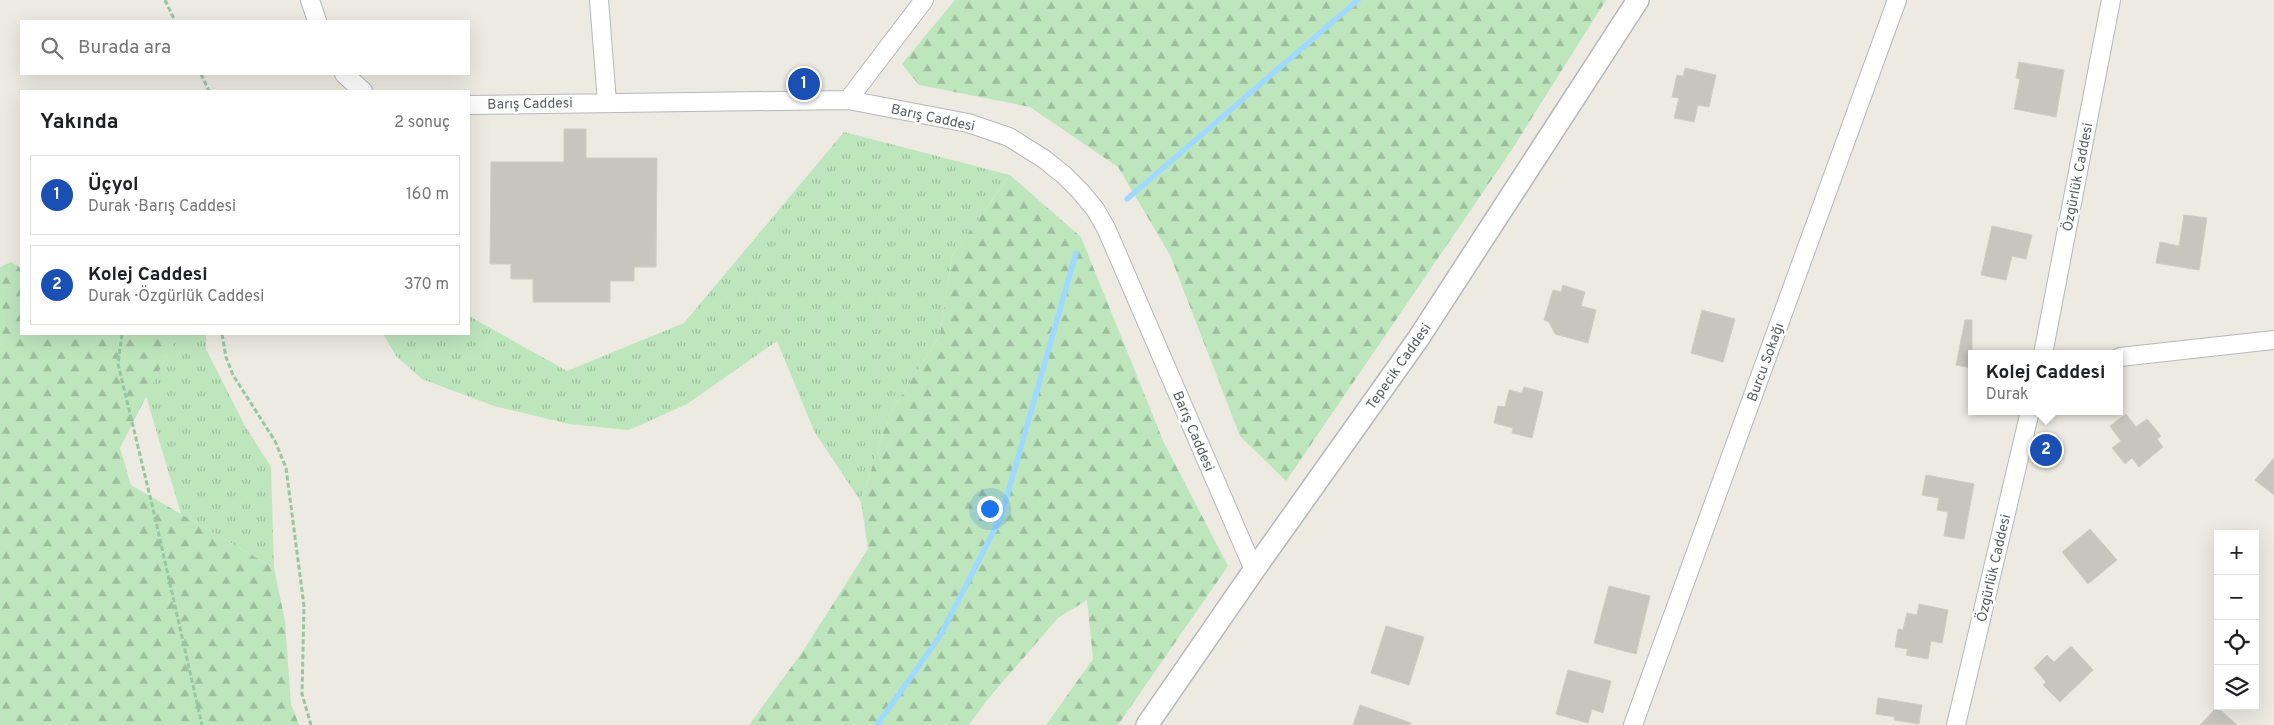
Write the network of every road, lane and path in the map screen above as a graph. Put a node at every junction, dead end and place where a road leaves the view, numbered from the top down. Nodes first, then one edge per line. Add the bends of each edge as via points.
1 (165, 0) edge
2 (310, 0) edge
3 (599, 0) edge
4 (924, 0) edge
5 (1638, 0) edge
6 (1897, 0) edge
7 (2111, 0) edge
8 (175, 20) edge
9 (317, 20) edge
10 (201, 75) edge
11 (345, 75) edge
12 (208, 90) edge
13 (362, 90) edge
14 (848, 100) junction
15 (607, 102) junction
16 (470, 105) edge
17 (122, 335) edge
18 (222, 335) edge
19 (2274, 340) edge
20 (2044, 350) edge
21 (2123, 357) edge
22 (2029, 415) edge
23 (1254, 570) junction
24 (202, 725) edge
25 (310, 725) edge
26 (1147, 725) edge
27 (1633, 725) edge
28 (1956, 725) edge

1 - 8 path
2 - 9 street
3 - 15 street
4 - 14 street
5 - 23 street, Tepecik Caddesi via 1418,339
6 - 27 street, Burcu Sokağı
7 - 20 street, Özgürlük Caddesi
10 - 12 path
11 - 13 street
14 - 15 street, Barış Caddesi
14 - 23 street, Barış Caddesi via 968,123 1009,137 1064,175 1085,197 1106,228
15 - 16 street, Barış Caddesi
17 - 24 path via 118,364
18 - 25 path via 233,376 276,441 286,468 304,606 302,694
19 - 21 street
22 - 28 street, Özgürlük Caddesi
23 - 26 street, Tepecik Caddesi

